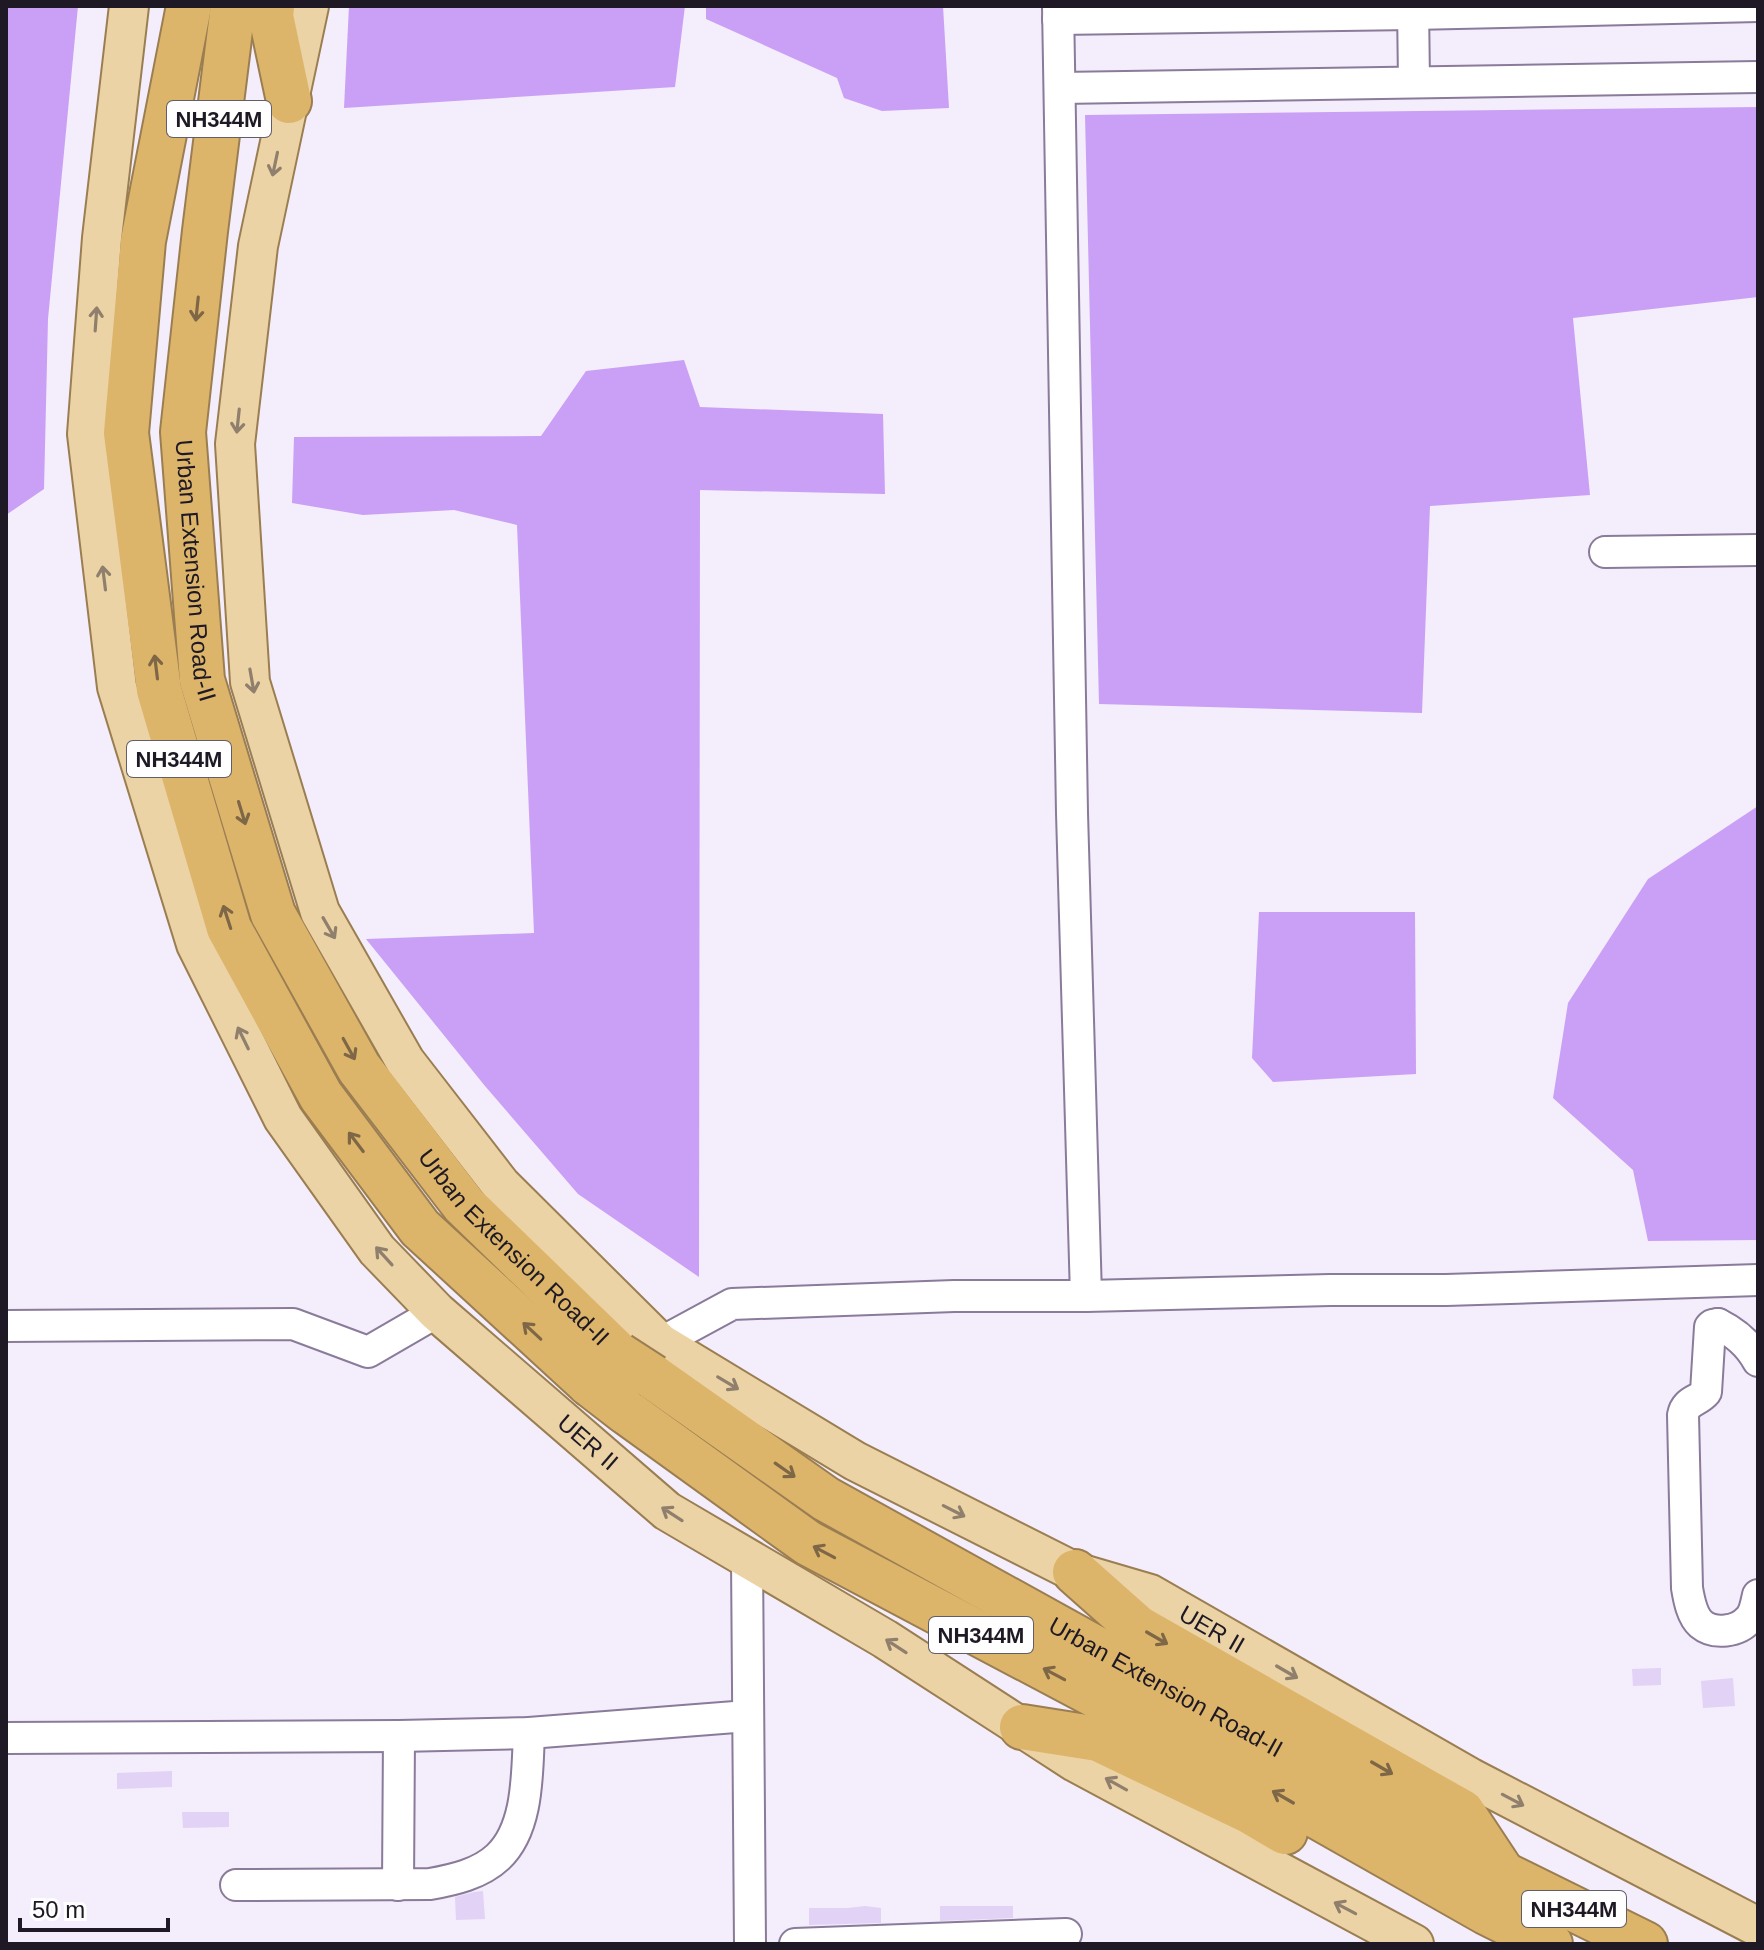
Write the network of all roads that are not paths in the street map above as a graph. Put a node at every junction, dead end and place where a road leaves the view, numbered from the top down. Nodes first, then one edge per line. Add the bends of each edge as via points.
1 (129, 6) edge
2 (189, 6) edge
3 (233, 6) edge
4 (272, 6) edge
5 (309, 6) edge
6 (1758, 6) edge
7 (1413, 10) edge
8 (1058, 13) edge
9 (1758, 77) edge
10 (1414, 82) junction
11 (1060, 88) junction
12 (289, 101) junction
13 (1758, 550) edge
14 (1605, 552) dead end
15 (1758, 1280) edge
16 (1718, 1281) junction
17 (1086, 1296) junction
18 (437, 1312) junction
19 (1718, 1324) junction
20 (6, 1326) edge
21 (1758, 1361) edge
22 (625, 1375) junction
23 (560, 1420) junction
24 (747, 1558) junction
25 (1075, 1572) junction
26 (1758, 1595) edge
27 (748, 1716) junction
28 (1022, 1727) junction
29 (529, 1733) junction
30 (399, 1736) junction
31 (6, 1738) edge
32 (236, 1885) dead end
33 (398, 1885) junction
34 (1494, 1893) junction
35 (1758, 1927) edge
36 (1066, 1934) dead end
37 (911, 1942) edge
38 (750, 1944) edge
39 (795, 1944) edge
40 (1414, 1944) edge
41 (1550, 1944) edge
42 (1645, 1944) edge

18 -> 1 main road, UER II via 377,1250 283,1118 196,944 117,687 87,434 102,238
22 -> 2 highway, Urban Extension Road-II / NH344M via 420,1228 321,1096 229,928 159,690 126,433 143,241
3 -> 22 highway, Urban Extension Road-II / NH344M via 183,432 202,680 273,914 359,1068 464,1205
4 - 12 highway
5 - 12 main road, UER II
6 - 7 street
7 - 8 street
7 - 10 street
8 - 11 street
9 - 10 street
10 - 11 street
11 - 17 street
12 -> 22 main road, UER II via 258,246 235,444 250,682 320,912 405,1061 501,1185
13 - 14 street
15 - 16 street
16 - 17 street
16 - 19 street
17 - 22 street via 732,1304
18 - 20 street via 368,1352 293,1324
18 - 23 main road, UER II
19 - 21 street via 1745,1342
19 - 26 street via 1710,1327 1706,1392 1688,1404 1683,1415 1687,1588 1701,1624 1714,1630 1744,1623
22 - 23 street
22 -> 25 main road, UER II via 855,1461
22 - 34 highway, Urban Extension Road-II / NH344M
24 -> 23 main road, UER II via 667,1511
24 - 27 street
28 -> 24 main road, UER II
25 -> 34 highway via 1138,1628 1462,1812
25 -> 35 main road, UER II via 1150,1594 1471,1778
27 - 29 street
27 - 38 street
34 -> 28 highway via 1398,1894 1251,1812 1098,1739
40 -> 28 main road, UER II via 1075,1762
29 - 30 street
29 - 33 street via 522,1811 499,1857 458,1879
30 - 31 street
30 - 33 street
32 - 33 street
34 - 41 highway, Urban Extension Road-II / NH344M
34 - 42 highway, Urban Extension Road-II / NH344M
36 - 37 street
37 - 39 street

